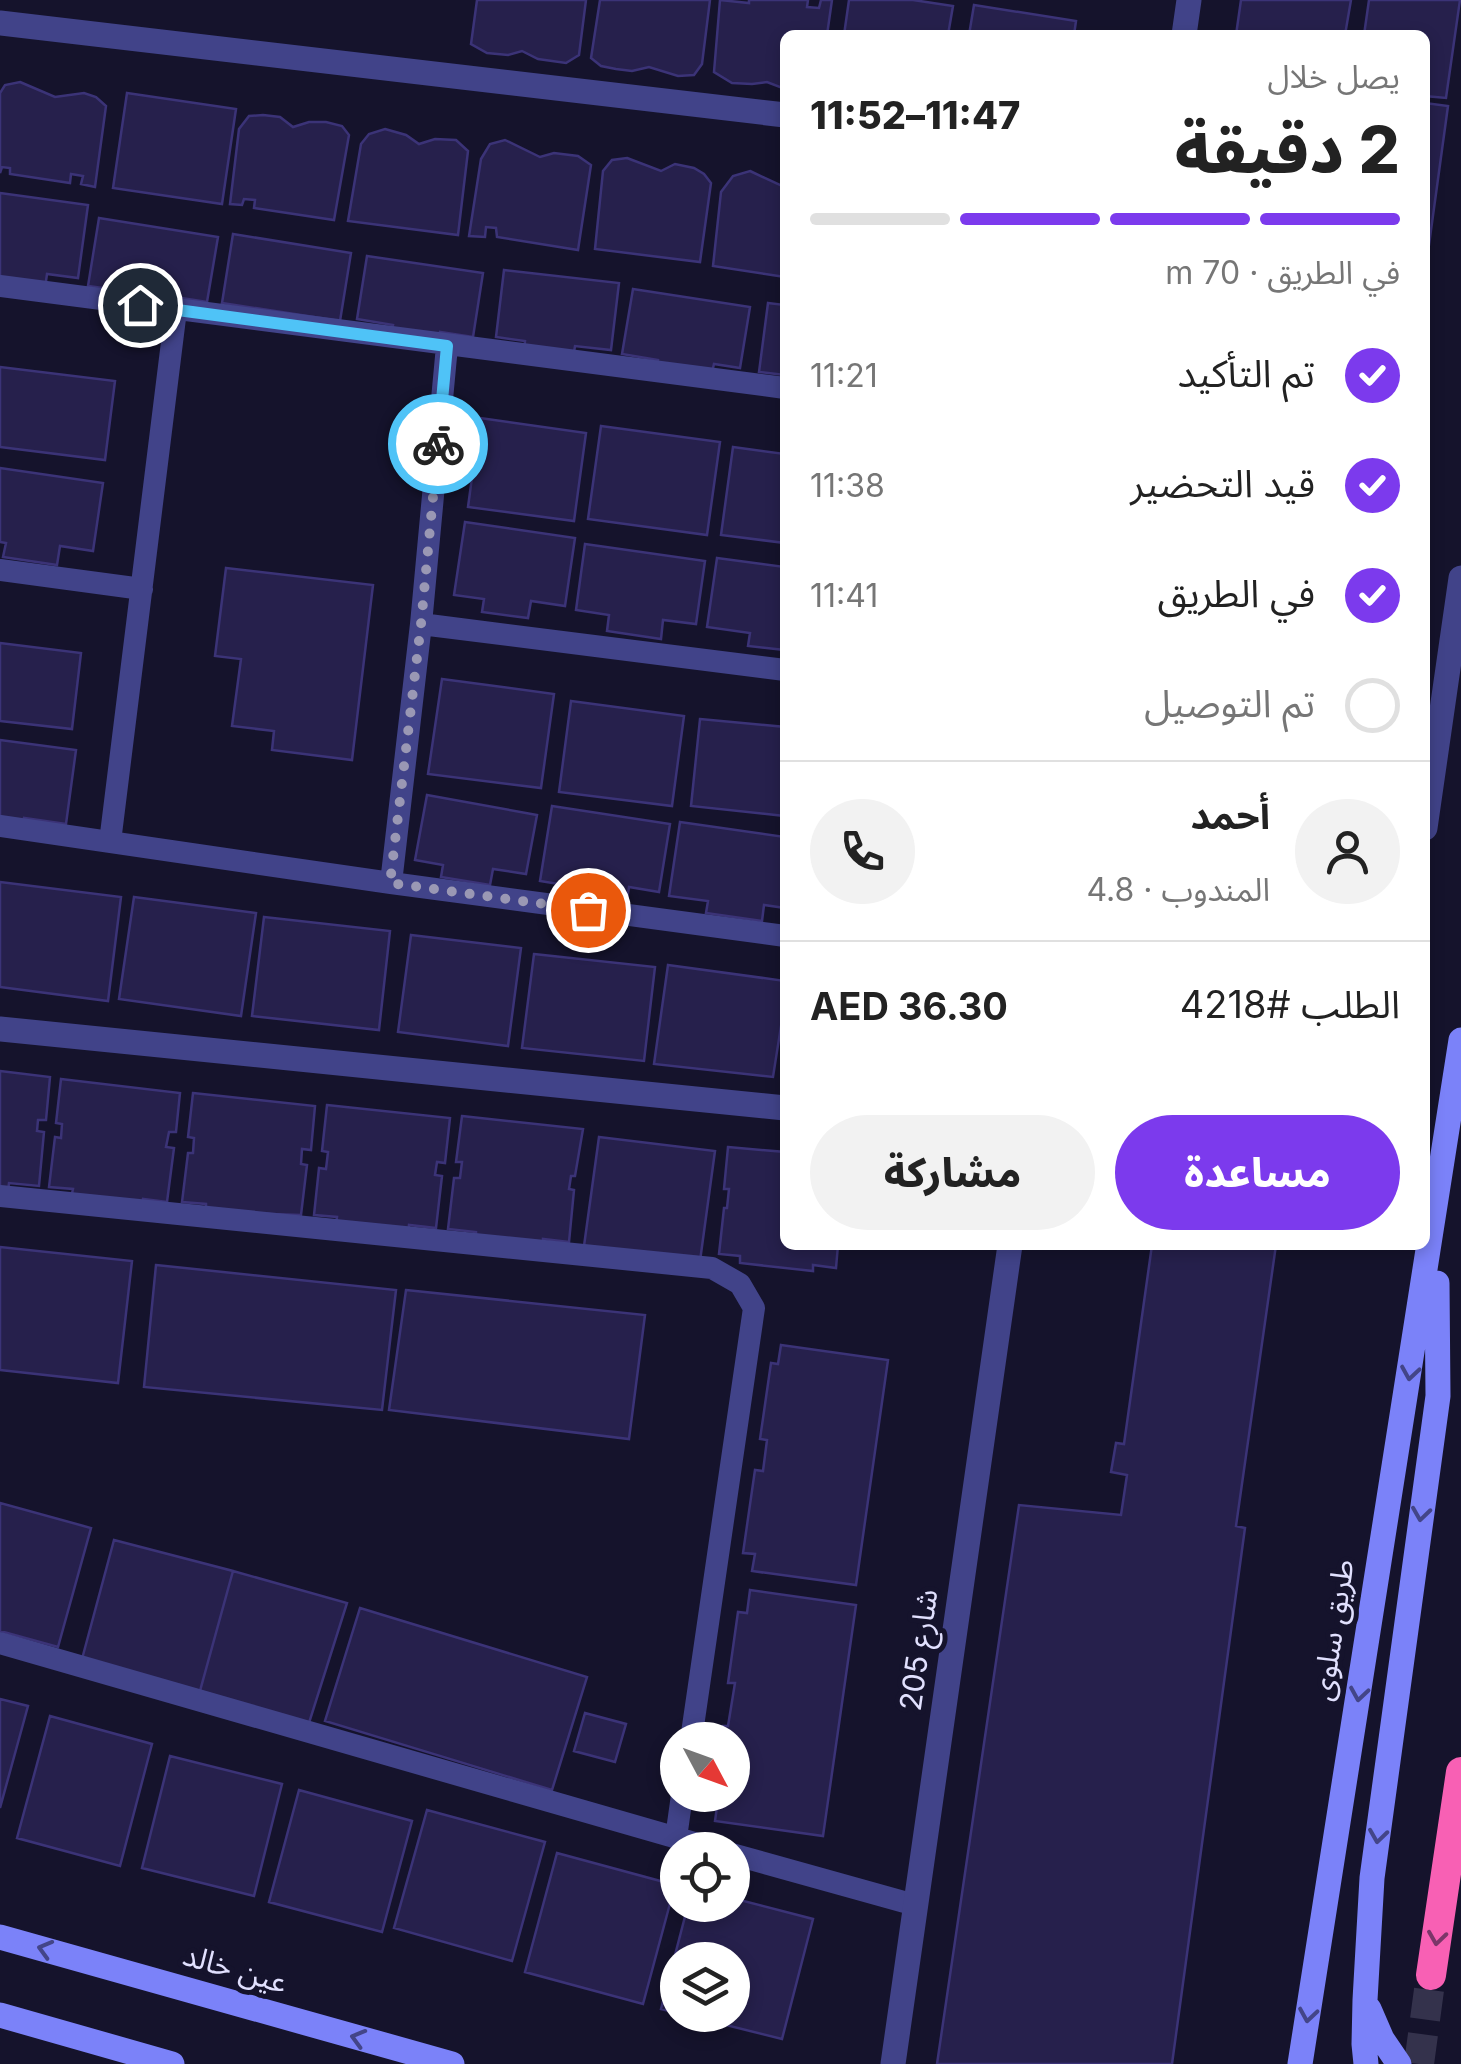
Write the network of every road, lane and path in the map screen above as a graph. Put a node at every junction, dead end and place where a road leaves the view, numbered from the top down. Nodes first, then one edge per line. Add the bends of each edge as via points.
1 (1189, 0) edge
2 (0, 23) edge
3 (1185, 30) edge
4 (780, 114) edge
5 (0, 286) edge
6 (176, 310) junction
7 (447, 346) junction
8 (780, 387) edge
9 (0, 570) edge
10 (1461, 578) edge
11 (142, 589) junction
12 (421, 624) junction
13 (780, 669) edge
14 (1430, 793) edge
15 (0, 826) edge
16 (110, 842) junction
17 (390, 883) junction
18 (780, 935) edge
19 (0, 1029) edge
20 (1461, 1040) edge
21 (780, 1107) edge
22 (1430, 1195) edge
23 (0, 1196) edge
24 (1436, 1208) junction
25 (1430, 1246) edge
26 (1009, 1250) edge
27 (1429, 1250) edge
28 (0, 1642) edge
29 (693, 1722) edge
30 (1461, 1772) edge
31 (660, 1833) edge
32 (750, 1859) edge
33 (915, 1906) junction
34 (0, 1937) edge
35 (1431, 1975) tunnel mouth
36 (1365, 2000) junction
37 (0, 2015) edge
38 (172, 2064) edge
39 (452, 2064) edge
40 (893, 2064) edge
41 (1300, 2064) edge
42 (1366, 2064) edge
43 (1399, 2064) edge

1 - 3 street
2 - 4 street
5 - 6 lane
6 - 7 lane
6 - 11 lane
7 - 8 lane
7 - 12 lane
9 - 11 lane
10 - 14 street
11 - 16 lane
12 - 13 lane
12 - 17 lane
15 - 16 lane
16 - 17 lane
17 - 18 lane
19 - 21 street
20 - 24 main road, طريق سلوى
22 - 24 street
23 - 29 lane via 712,1268 740,1284 754,1308
24 -> 25 main road, طريق سلوى
24 -> 36 main road via 1438,1396 1372,1878
26 - 33 street, شارع 205
27 -> 41 main road, طريق سلوى
28 - 31 lane
30 -> 35 highway
32 - 33 lane
33 - 40 street, شارع 205
39 -> 34 main road, عين خالد
36 - 42 main road
36 - 43 main road
37 - 38 main road

